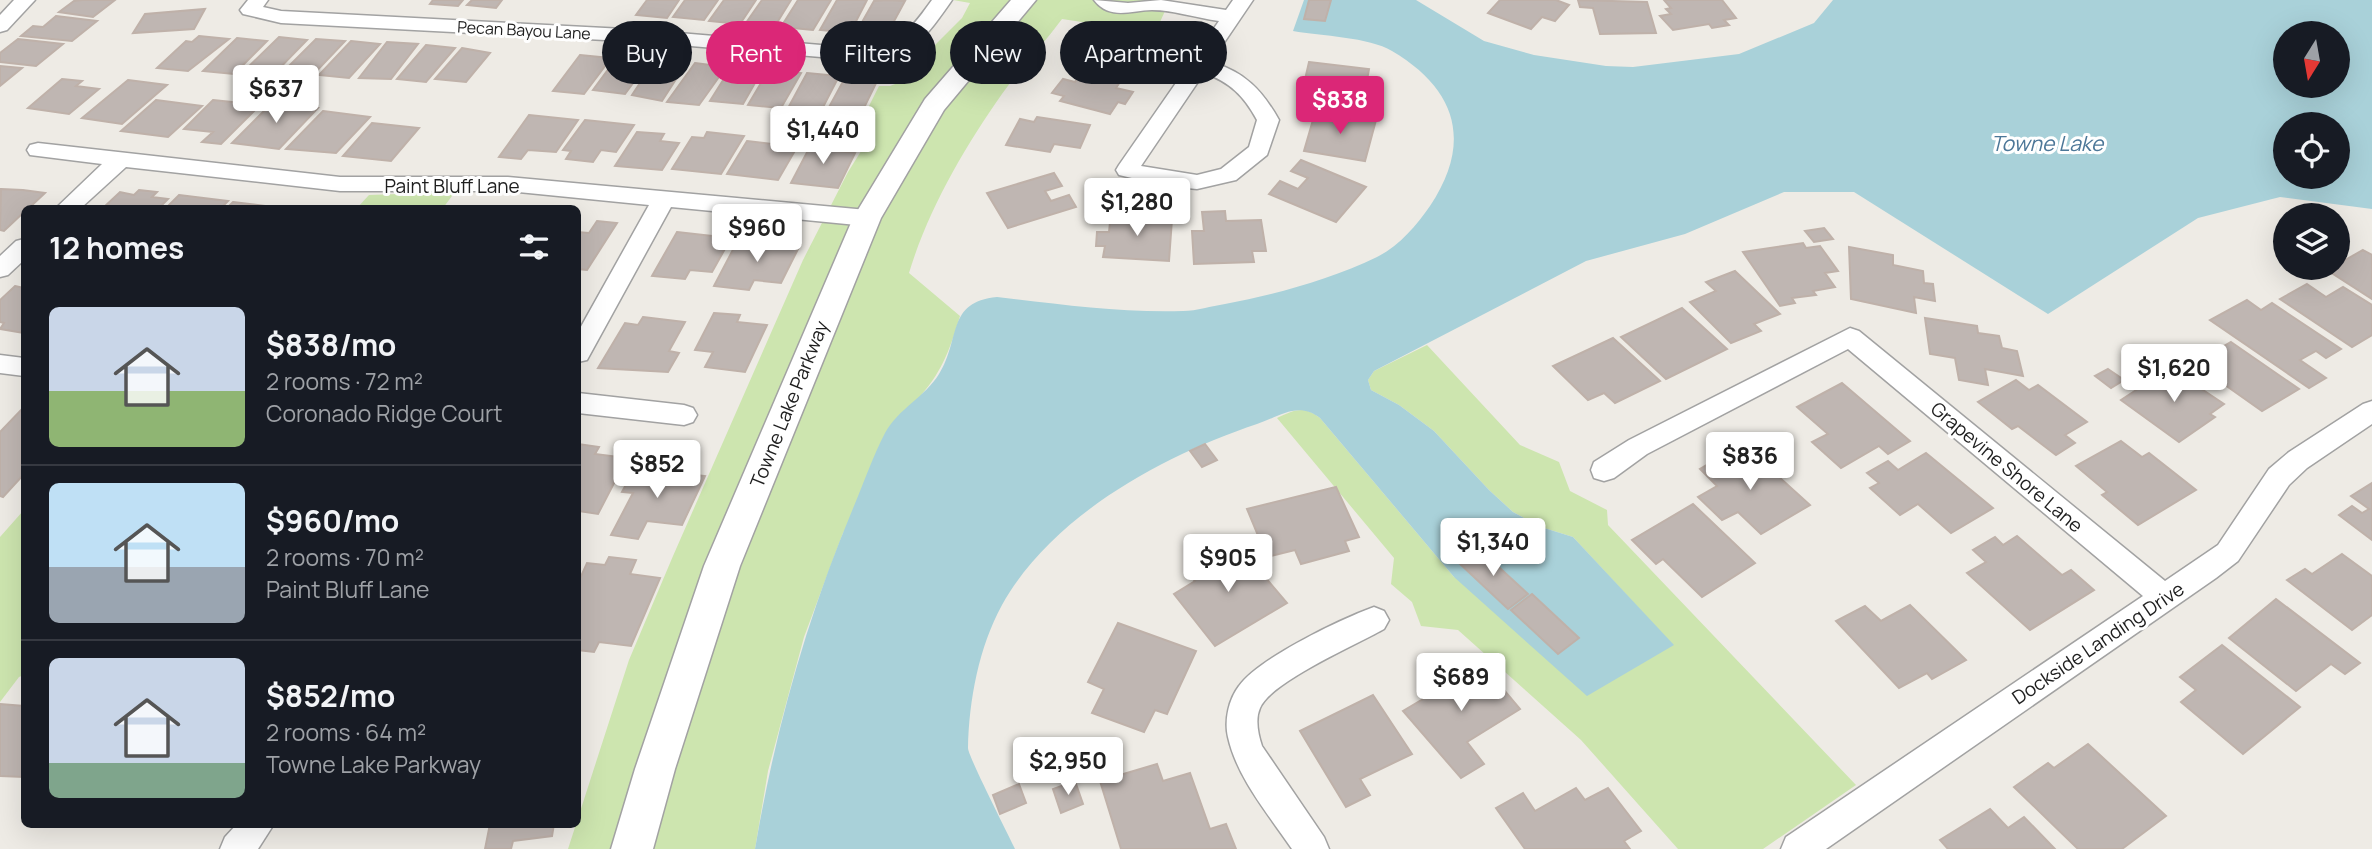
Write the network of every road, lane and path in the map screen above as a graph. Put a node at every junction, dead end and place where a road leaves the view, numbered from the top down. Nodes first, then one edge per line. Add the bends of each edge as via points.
1 (24, 0) edge
2 (942, 0) edge
3 (1024, 0) edge
4 (1104, 0) edge
5 (1181, 0) edge
6 (1149, 2) edge
7 (254, 5) edge
8 (1237, 8) edge
9 (1227, 23) edge
10 (0, 26) edge
11 (1199, 65) joint
12 (38, 150) dead end
13 (122, 159) junction
14 (664, 199) junction
15 (70, 205) edge
16 (867, 218) junction
17 (21, 250) edge
18 (0, 269) edge
19 (581, 348) edge
20 (0, 365) edge
21 (21, 367) edge
22 (581, 403) edge
23 (2372, 411) edge
24 (684, 415) dead end
25 (1604, 470) dead end
26 (2164, 597) junction
27 (1374, 620) dead end
28 (255, 828) edge
29 (237, 849) edge
30 (632, 849) edge
31 (1311, 849) edge
32 (1797, 849) edge

1 - 10 street
2 - 7 street, Pecan Bayou Lane via 907,44 888,53 868,55 644,36 281,17
3 - 16 street, Towne Lake Parkway via 934,105
4 - 6 street via 1120,8
5 - 8 street
6 - 8 street
8 - 9 street
11 - 11 street via 1220,71 1253,91 1268,120 1259,150 1228,175 1197,182 1127,170
12 - 13 street, Paint Bluff Lane
13 - 14 street, Paint Bluff Lane via 360,185 508,184
13 - 15 street
14 - 16 street, Paint Bluff Lane
14 - 19 street
16 - 30 street, Towne Lake Parkway via 722,566
17 - 18 street
20 - 21 street
22 - 24 street
23 - 26 street, Dockside Landing Drive via 2298,460 2266,494 2228,552
25 - 26 street, Grapevine Shore Lane via 1638,447 1850,337
26 - 32 street, Dockside Landing Drive
27 - 31 street via 1263,681 1248,698 1242,716 1244,740 1254,760
28 - 29 street

